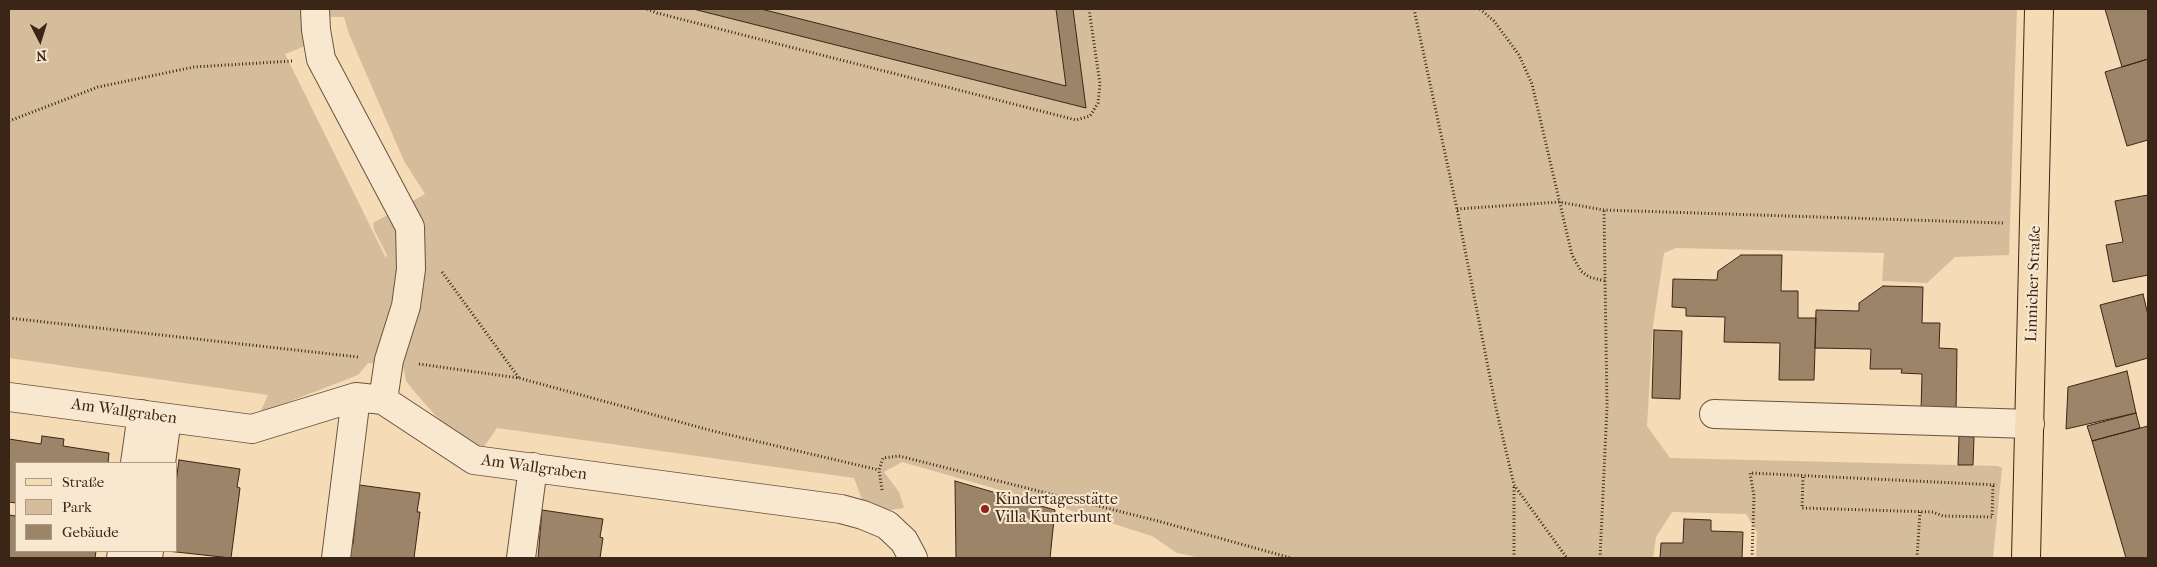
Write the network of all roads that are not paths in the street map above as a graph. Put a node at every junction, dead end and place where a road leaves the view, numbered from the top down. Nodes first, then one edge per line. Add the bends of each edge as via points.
1 (314, 9) edge
2 (2039, 9) edge
3 (9, 397) edge
4 (356, 397) junction
5 (383, 400) junction
6 (1714, 414) dead end
7 (154, 416) junction
8 (2030, 424) junction
9 (135, 462) edge
10 (161, 462) edge
11 (533, 467) junction
12 (336, 558) edge
13 (521, 558) edge
14 (913, 558) edge
15 (2026, 558) edge

1 - 5 street via 321,59 410,227 411,269 406,306 390,360
2 - 8 main road, Linnicher Straße
3 - 7 street, Am Wallgraben
4 - 5 street, Am Wallgraben
4 - 7 street, Am Wallgraben via 252,429
4 - 12 street
5 - 11 street, Am Wallgraben via 474,460
6 - 8 street
7 - 9 street
7 - 10 street
8 - 15 main road, Linnicher Straße
11 - 13 street
11 - 14 street, Am Wallgraben via 841,509 887,525 904,542

